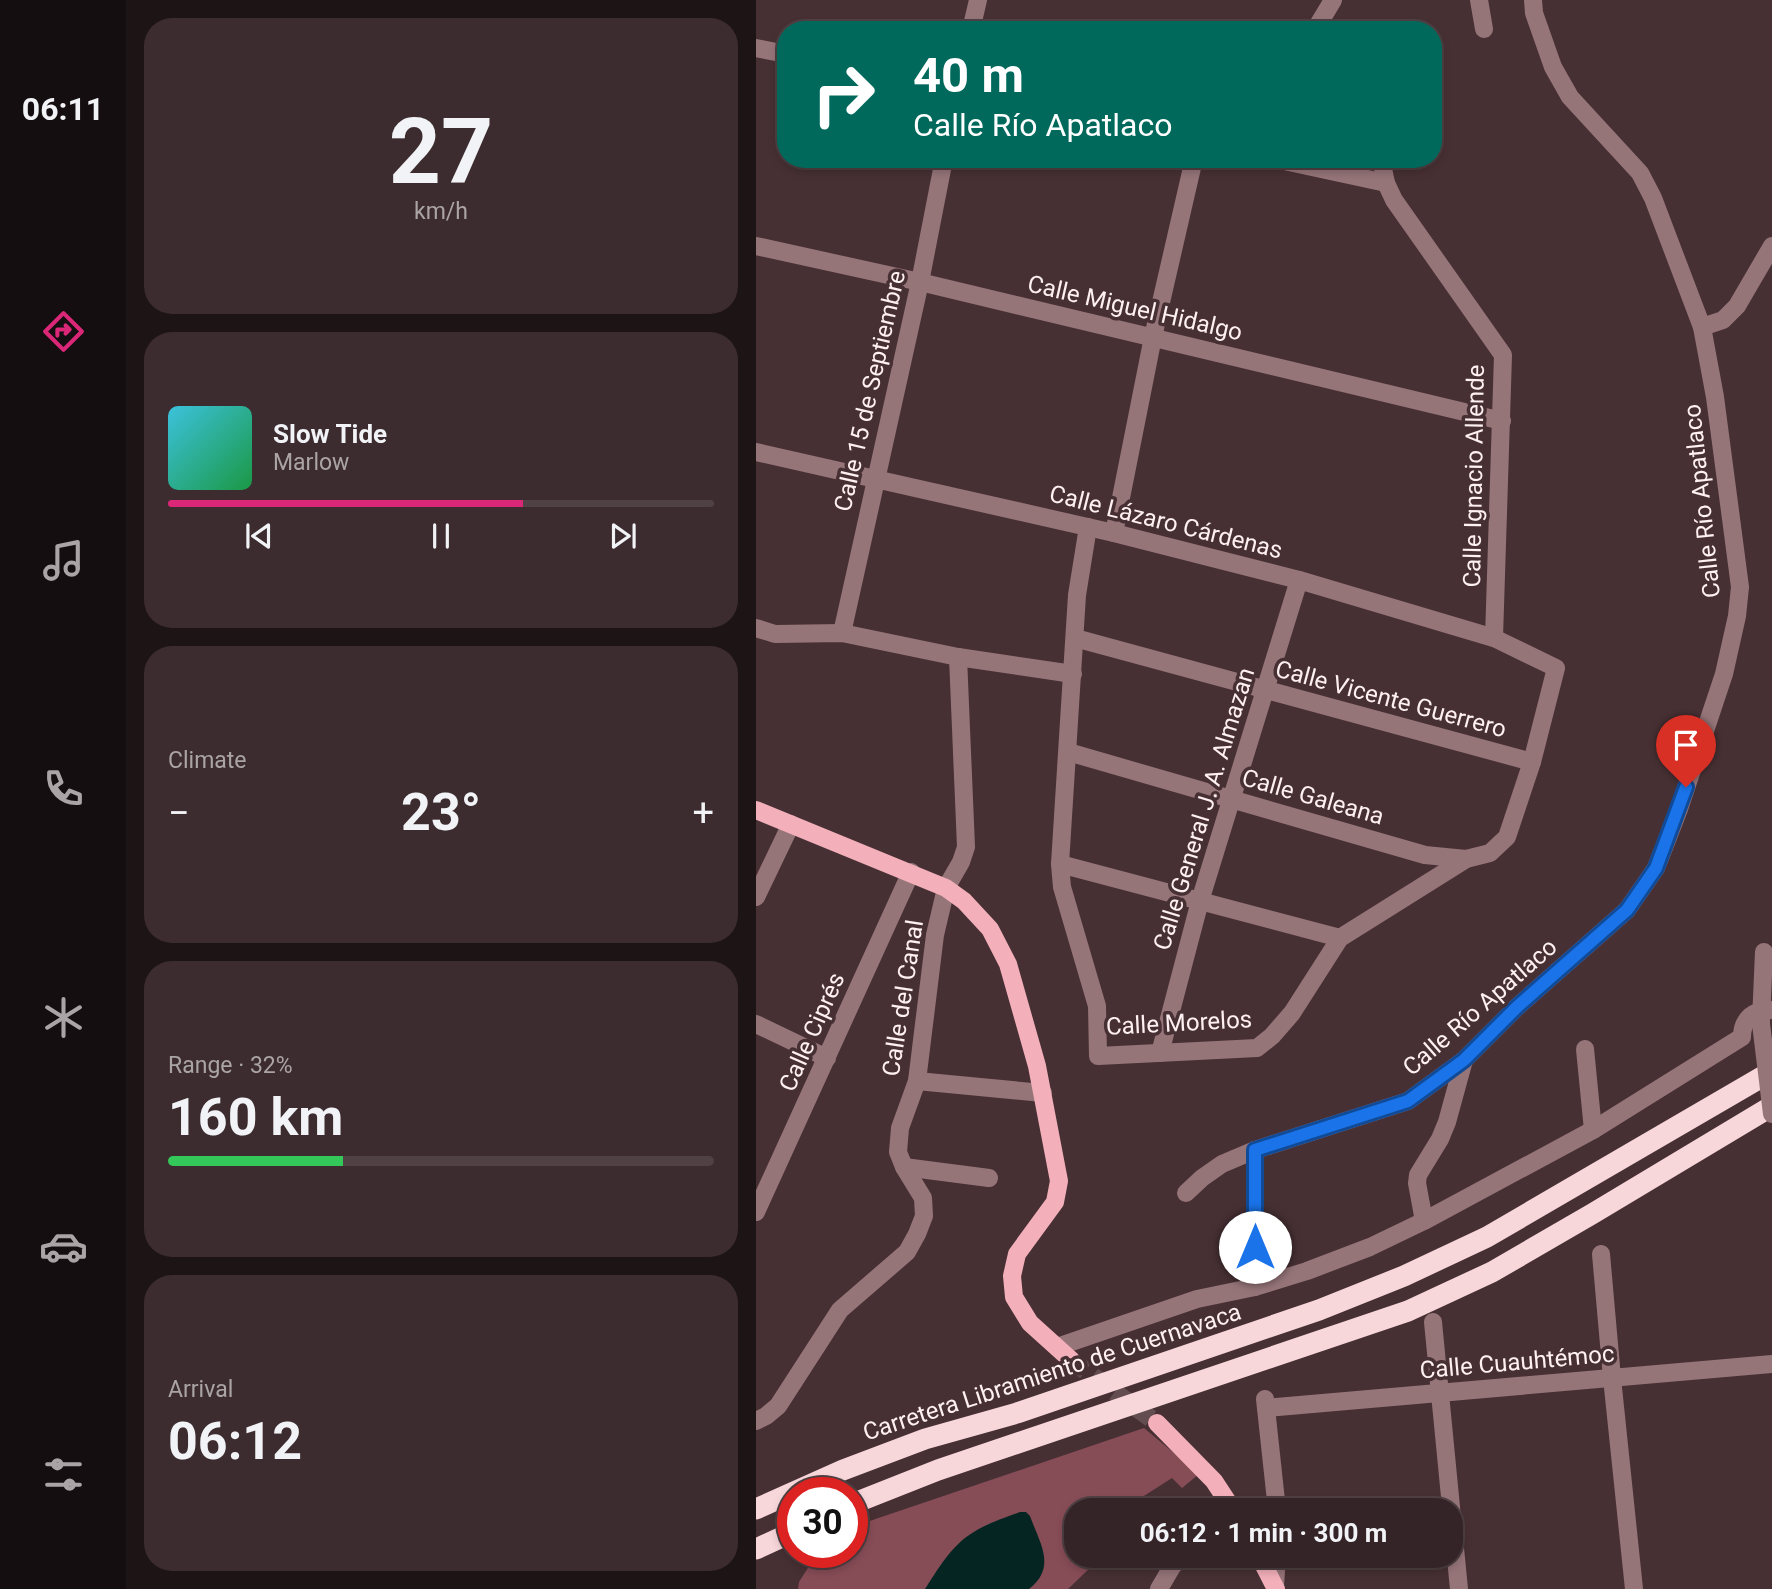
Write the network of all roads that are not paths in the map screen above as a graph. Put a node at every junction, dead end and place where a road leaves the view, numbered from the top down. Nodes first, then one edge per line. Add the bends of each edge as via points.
1 (978, 0) edge
2 (1333, 0) edge
3 (1479, 0) edge
4 (1533, 0) edge
5 (973, 21) edge
6 (1320, 21) edge
7 (1484, 29) dead end
8 (756, 48) edge
9 (777, 52) edge
10 (942, 168) edge
11 (1192, 168) edge
12 (1317, 168) edge
13 (1383, 168) edge
14 (1386, 183) junction
15 (1772, 246) edge
16 (756, 247) edge
17 (920, 282) junction
18 (1702, 327) junction
19 (1153, 337) junction
20 (1502, 421) junction
21 (756, 452) edge
22 (875, 478) junction
23 (1088, 527) junction
24 (1114, 533) junction
25 (1298, 580) junction
26 (756, 628) edge
27 (842, 633) junction
28 (1075, 638) junction
29 (1494, 638) junction
30 (958, 657) junction
31 (1556, 668) joint
32 (1073, 674) junction
33 (1265, 690) junction
34 (1068, 752) junction
35 (1532, 762) junction
36 (1231, 799) junction
37 (756, 810) edge
38 (792, 824) junction
39 (1466, 859) junction
40 (1060, 864) junction
41 (911, 872) junction
42 (946, 888) junction
43 (756, 897) edge
44 (1200, 901) junction
45 (1340, 938) junction
46 (1764, 952) dead end
47 (1765, 1014) edge
48 (756, 1024) edge
49 (1585, 1049) dead end
50 (1160, 1053) junction
51 (827, 1058) junction
52 (1464, 1060) junction
53 (1772, 1071) edge
54 (917, 1082) junction
55 (1043, 1094) junction
56 (1772, 1105) edge
57 (1772, 1114) edge
58 (1593, 1130) junction
59 (1255, 1150) junction
60 (904, 1167) junction
61 (989, 1178) dead end
62 (1186, 1193) dead end
63 (756, 1212) edge
64 (1424, 1221) junction
65 (1601, 1254) dead end
66 (1255, 1287) junction
67 (1433, 1322) dead end
68 (1057, 1347) junction
69 (1071, 1360) tunnel mouth
70 (1772, 1364) edge
71 (1612, 1378) junction
72 (1439, 1393) junction
73 (756, 1421) edge
74 (1157, 1423) tunnel mouth
75 (868, 1498) edge
76 (1225, 1498) edge
77 (1276, 1498) edge
78 (756, 1509) edge
79 (777, 1539) edge
80 (756, 1549) edge
81 (1171, 1568) edge
82 (1266, 1568) edge
83 (1277, 1568) edge
84 (1276, 1587) edge
85 (1159, 1589) edge
86 (1459, 1589) edge
87 (1634, 1589) edge

1 - 5 street
2 - 6 street
3 - 7 street
4 - 18 street, Calle Río Apatlaco via 1553,67 1570,97 1640,173 1653,198
8 - 9 street
10 - 17 street, Calle 15 de Septiembre
11 - 19 street
12 - 14 street
13 - 14 street, Calle Ignacio Allende
14 - 20 street, Calle Ignacio Allende via 1503,355
15 - 18 street via 1737,306 1723,320
16 - 17 street, Calle Miguel Hidalgo
17 - 19 street, Calle Miguel Hidalgo
17 - 22 street, Calle 15 de Septiembre
18 - 52 street, Calle Río Apatlaco via 1740,587 1724,674 1656,868 1627,910
19 - 20 street, Calle Miguel Hidalgo
19 - 24 street
20 - 29 street, Calle Ignacio Allende
21 - 22 street, Calle Lázaro Cárdenas
22 - 23 street, Calle Lázaro Cárdenas
22 - 27 street, Calle 15 de Septiembre
23 - 24 street, Calle Lázaro Cárdenas
23 - 28 street, Calle Morelos
24 - 25 street, Calle Lázaro Cárdenas
25 - 29 street, Calle Lázaro Cárdenas
25 - 33 street, Calle General J. A. Almazan
26 - 27 street via 775,634
27 - 30 street
28 - 32 street, Calle Morelos
28 - 33 street, Calle Vicente Guerrero
29 - 31 street, Calle Lázaro Cárdenas
30 - 32 street
30 - 42 street, Calle del Canal via 966,847
31 - 35 street, Calle Morelos
32 - 34 street, Calle Morelos
33 - 35 street, Calle Vicente Guerrero
33 - 36 street, Calle General J. A. Almazan
34 - 36 street, Calle Galeana
34 - 40 street, Calle Morelos
35 - 39 street, Calle Morelos via 1507,837 1490,853
36 - 39 street, Calle Galeana via 1425,855
36 - 44 street, Calle General J. A. Almazan
37 - 38 main road
38 - 41 main road
38 - 43 street
39 - 45 street, Calle Morelos
40 - 44 street
40 - 50 street, Calle Morelos via 1062,887 1097,1006 1098,1056
41 - 42 main road
41 - 51 street, Calle Ciprés
42 - 54 street, Calle del Canal via 935,935
42 - 55 main road via 990,929 1007,964
44 - 45 street
44 - 50 street, Calle General J. A. Almazan
45 - 50 street, Calle Morelos via 1292,1013 1257,1048
46 - 47 street
47 - 57 street, bridge
47 - 58 street via 1748,1018 1742,1037
48 - 51 street
49 - 58 street
51 - 63 street, Calle Ciprés
52 - 59 street, Calle Río Apatlaco via 1408,1101
52 - 64 street via 1447,1122 1418,1175
53 - 78 highway, Carretera Libramiento de Cuernavaca via 1487,1237 1404,1276 1319,1310 1028,1409 925,1439
54 - 55 street
54 - 60 street, Calle del Canal via 900,1128 898,1152
55 - 68 main road via 1059,1181 1055,1202 1017,1254 1013,1287 1030,1323
56 - 75 highway via 1492,1272 1408,1311
58 - 64 street
59 - 62 street, Calle Río Apatlaco via 1222,1164
59 - 66 street
60 - 61 street
60 - 73 street, Calle del Canal via 923,1198 918,1234 907,1252 840,1310 778,1406
64 - 66 street via 1370,1247
65 - 71 street
66 - 68 street via 1197,1299
67 - 72 street
68 - 69 main road
70 - 71 street, Calle Cuauhtémoc
71 - 72 street, Calle Cuauhtémoc
71 - 87 street
72 - 77 street, Calle Cuauhtémoc via 1266,1403
72 - 86 street
74 - 76 main road
79 - 80 highway
81 - 85 street
82 - 84 main road
83 - 84 street

